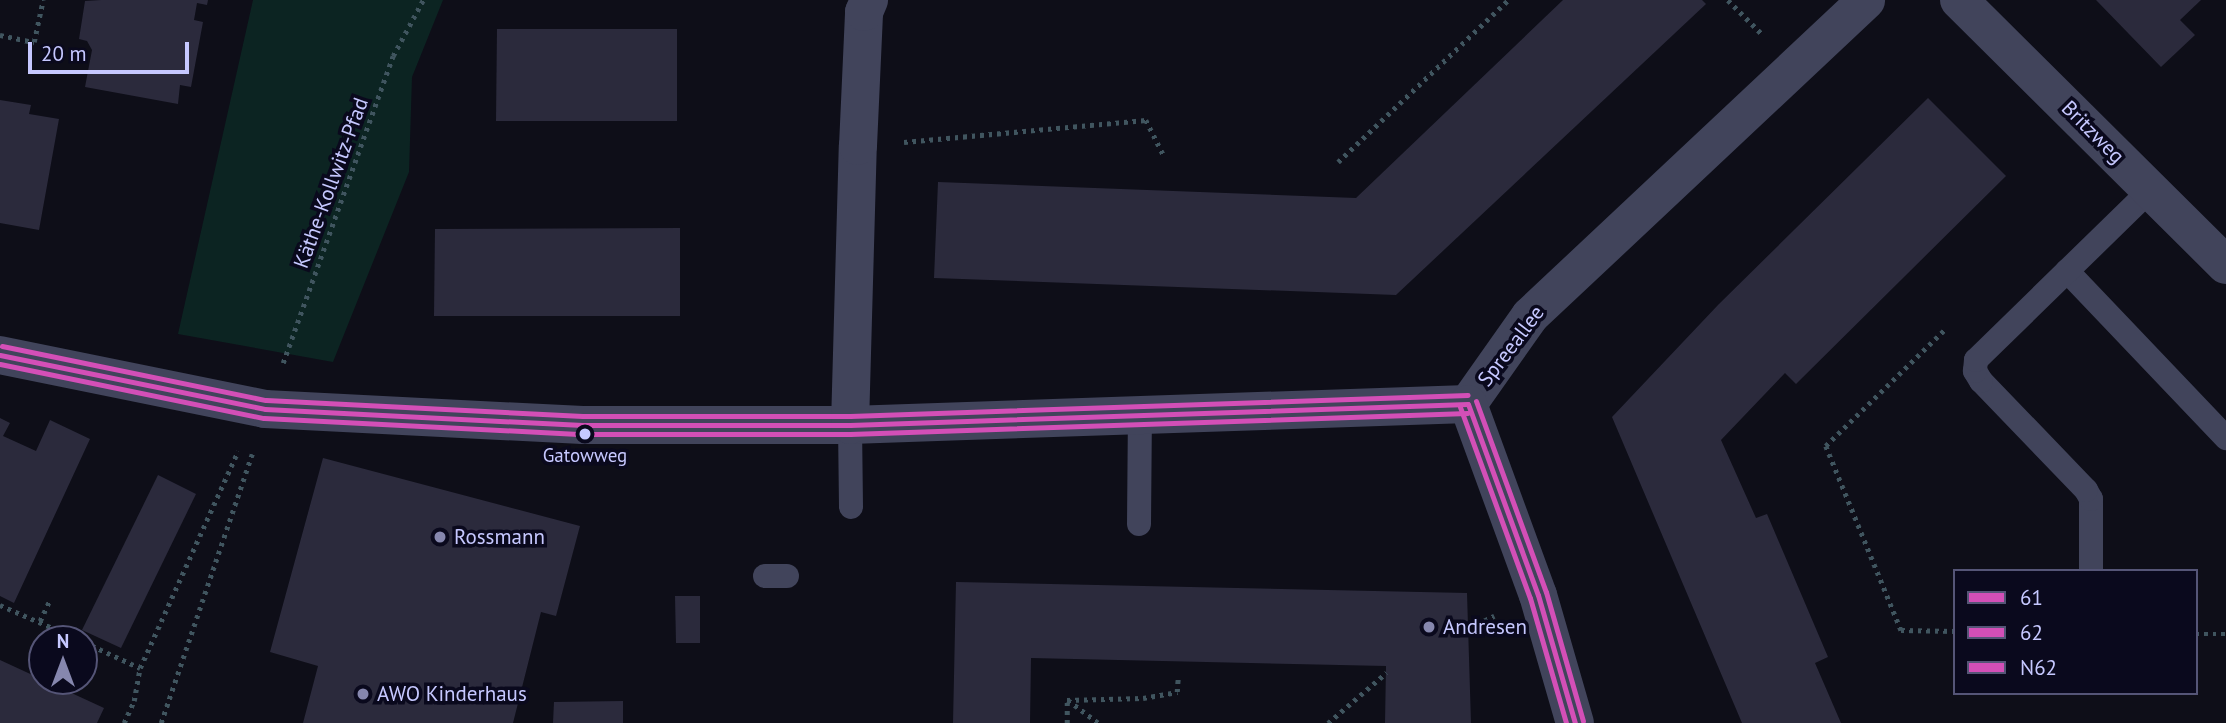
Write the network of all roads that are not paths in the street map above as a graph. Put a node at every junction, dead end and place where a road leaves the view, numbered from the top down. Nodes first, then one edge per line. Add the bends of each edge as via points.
1 (869, 0) edge
2 (1866, 0) edge
3 (1959, 0) edge
4 (2150, 190) junction
5 (2226, 265) edge
6 (2067, 271) junction
7 (0, 355) edge
8 (1468, 404) junction
9 (1140, 418) junction
10 (850, 425) junction
11 (2226, 438) edge
12 (851, 507) dead end
13 (1139, 524) dead end
14 (2091, 569) edge
15 (1575, 723) edge

1 - 10 street via 864,12 858,146
2 - 8 street, Spreeallee via 1530,316
3 - 4 street, Britzweg
4 - 5 street, Britzweg
4 - 6 lane
6 - 11 lane
6 - 14 lane via 1976,360 1975,371 2086,490 2091,499
7 - 10 street, Spreeallee via 265,409 583,425
8 - 9 street, Spreeallee via 1351,405
8 - 15 street via 1538,595
9 - 10 street, Spreeallee
9 - 13 lane
10 - 12 lane

